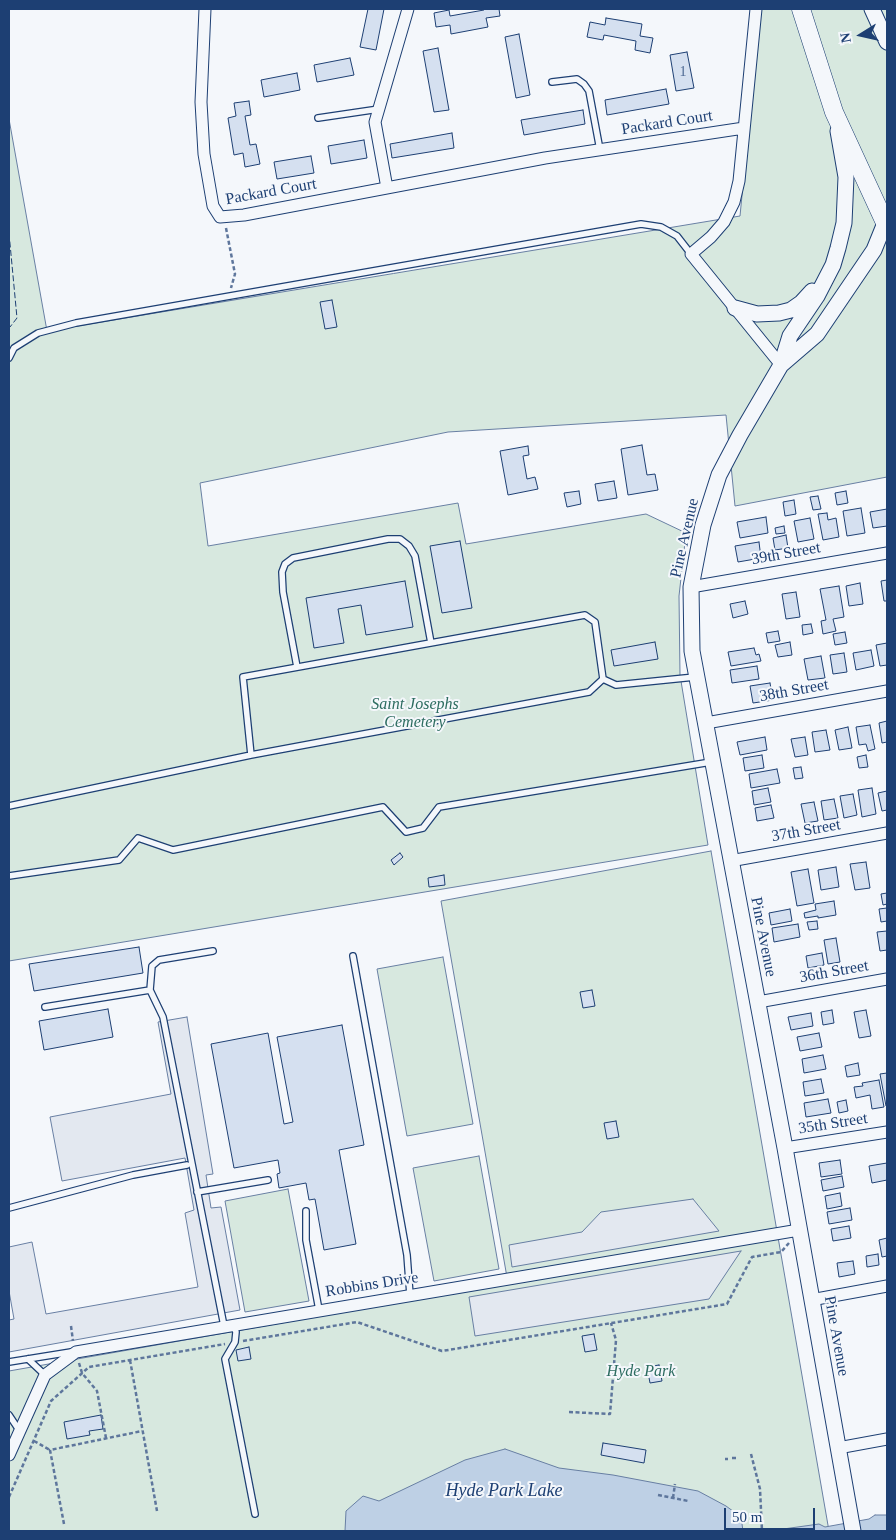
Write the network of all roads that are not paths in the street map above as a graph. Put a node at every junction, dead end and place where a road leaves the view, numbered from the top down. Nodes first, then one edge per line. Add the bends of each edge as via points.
1 (205, 9) edge
2 (408, 9) edge
3 (756, 9) edge
4 (801, 9) edge
5 (872, 9) edge
6 (887, 42) edge
7 (552, 82) dead end
8 (378, 109) junction
9 (834, 112) junction
10 (318, 118) dead end
11 (744, 128) junction
12 (600, 150) junction
13 (387, 188) junction
14 (887, 222) edge
15 (691, 254) junction
16 (832, 265) junction
17 (735, 308) junction
18 (9, 358) edge
19 (781, 365) junction
20 (887, 553) edge
21 (691, 587) junction
22 (431, 643) junction
23 (297, 667) junction
24 (697, 677) junction
25 (603, 679) junction
26 (887, 691) edge
27 (706, 723) junction
28 (251, 755) junction
29 (713, 762) junction
30 (9, 806) edge
31 (887, 833) edge
32 (730, 861) junction
33 (9, 876) edge
34 (213, 951) dead end
35 (353, 956) dead end
36 (887, 979) edge
37 (150, 990) junction
38 (758, 1002) junction
39 (46, 1007) dead end
40 (887, 1132) edge
41 (784, 1148) junction
42 (187, 1165) dead end
43 (268, 1180) dead end
44 (197, 1192) junction
45 (9, 1208) edge
46 (306, 1211) dead end
47 (799, 1230) junction
48 (887, 1286) edge
49 (410, 1295) junction
50 (811, 1300) junction
51 (319, 1310) junction
52 (229, 1325) junction
53 (76, 1352) junction
54 (28, 1359) junction
55 (9, 1362) edge
56 (45, 1375) junction
57 (9, 1415) edge
58 (19, 1430) junction
59 (887, 1439) edge
60 (838, 1448) junction
61 (9, 1455) edge
62 (255, 1514) dead end
63 (852, 1525) edge

1 - 13 street, Packard Court via 201,102 204,154 213,206 220,217
2 - 8 street
3 - 11 street
4 - 9 main road
5 - 6 main road
7 - 12 lane via 577,79 589,91
8 - 10 lane
8 - 13 street via 375,122
9 - 14 main road
9 - 16 main road via 846,177 844,223
11 - 12 street, Packard Court
11 - 15 street via 734,202 712,237
12 - 13 street, Packard Court
14 - 19 main road via 874,250 817,334
15 - 17 street
15 - 18 lane via 677,236 662,227 641,224 76,323 38,333 14,348
16 - 17 main road via 810,294 791,310 757,314
16 - 19 main road via 817,296 790,336
17 - 19 street
19 - 21 main road, Pine Avenue via 719,475 703,525
20 - 21 street, 39th Street
21 - 24 main road, Pine Avenue via 692,651
22 - 23 lane
22 - 23 lane via 414,556 400,539 388,538 293,558 285,564 282,572 284,592
22 - 25 lane via 585,615 595,622
23 - 28 lane via 243,677
24 - 25 lane via 616,685
24 - 27 main road, Pine Avenue
25 - 28 lane via 590,692
26 - 27 street, 38th Street
27 - 29 main road, Pine Avenue
28 - 30 lane
29 - 32 main road, Pine Avenue
29 - 33 lane via 439,807 423,828 406,832 382,807 173,850 138,838 119,860
31 - 32 street, 37th Street
32 - 38 main road, Pine Avenue
34 - 37 lane via 159,960 152,966
35 - 49 lane via 407,1255
36 - 38 street, 36th Street
37 - 39 lane
37 - 44 lane via 162,1017
38 - 41 main road, Pine Avenue
40 - 41 street, 35th Street
41 - 47 main road, Pine Avenue
42 - 45 lane via 133,1175
43 - 44 lane
44 - 52 lane
46 - 51 lane via 306,1240
47 - 49 street, Robbins Drive
47 - 50 main road, Pine Avenue
48 - 50 street
49 - 51 street, Robbins Drive
50 - 60 main road, Pine Avenue
51 - 52 street, Robbins Drive
52 - 53 street, Robbins Drive
52 - 62 lane via 236,1332 236,1342 225,1359
53 - 54 lane
53 - 56 street, Robbins Drive
54 - 55 lane
54 - 56 lane
56 - 58 street, Robbins Drive
57 - 58 lane
58 - 61 street, Robbins Drive
59 - 60 street
60 - 63 main road, Pine Avenue

